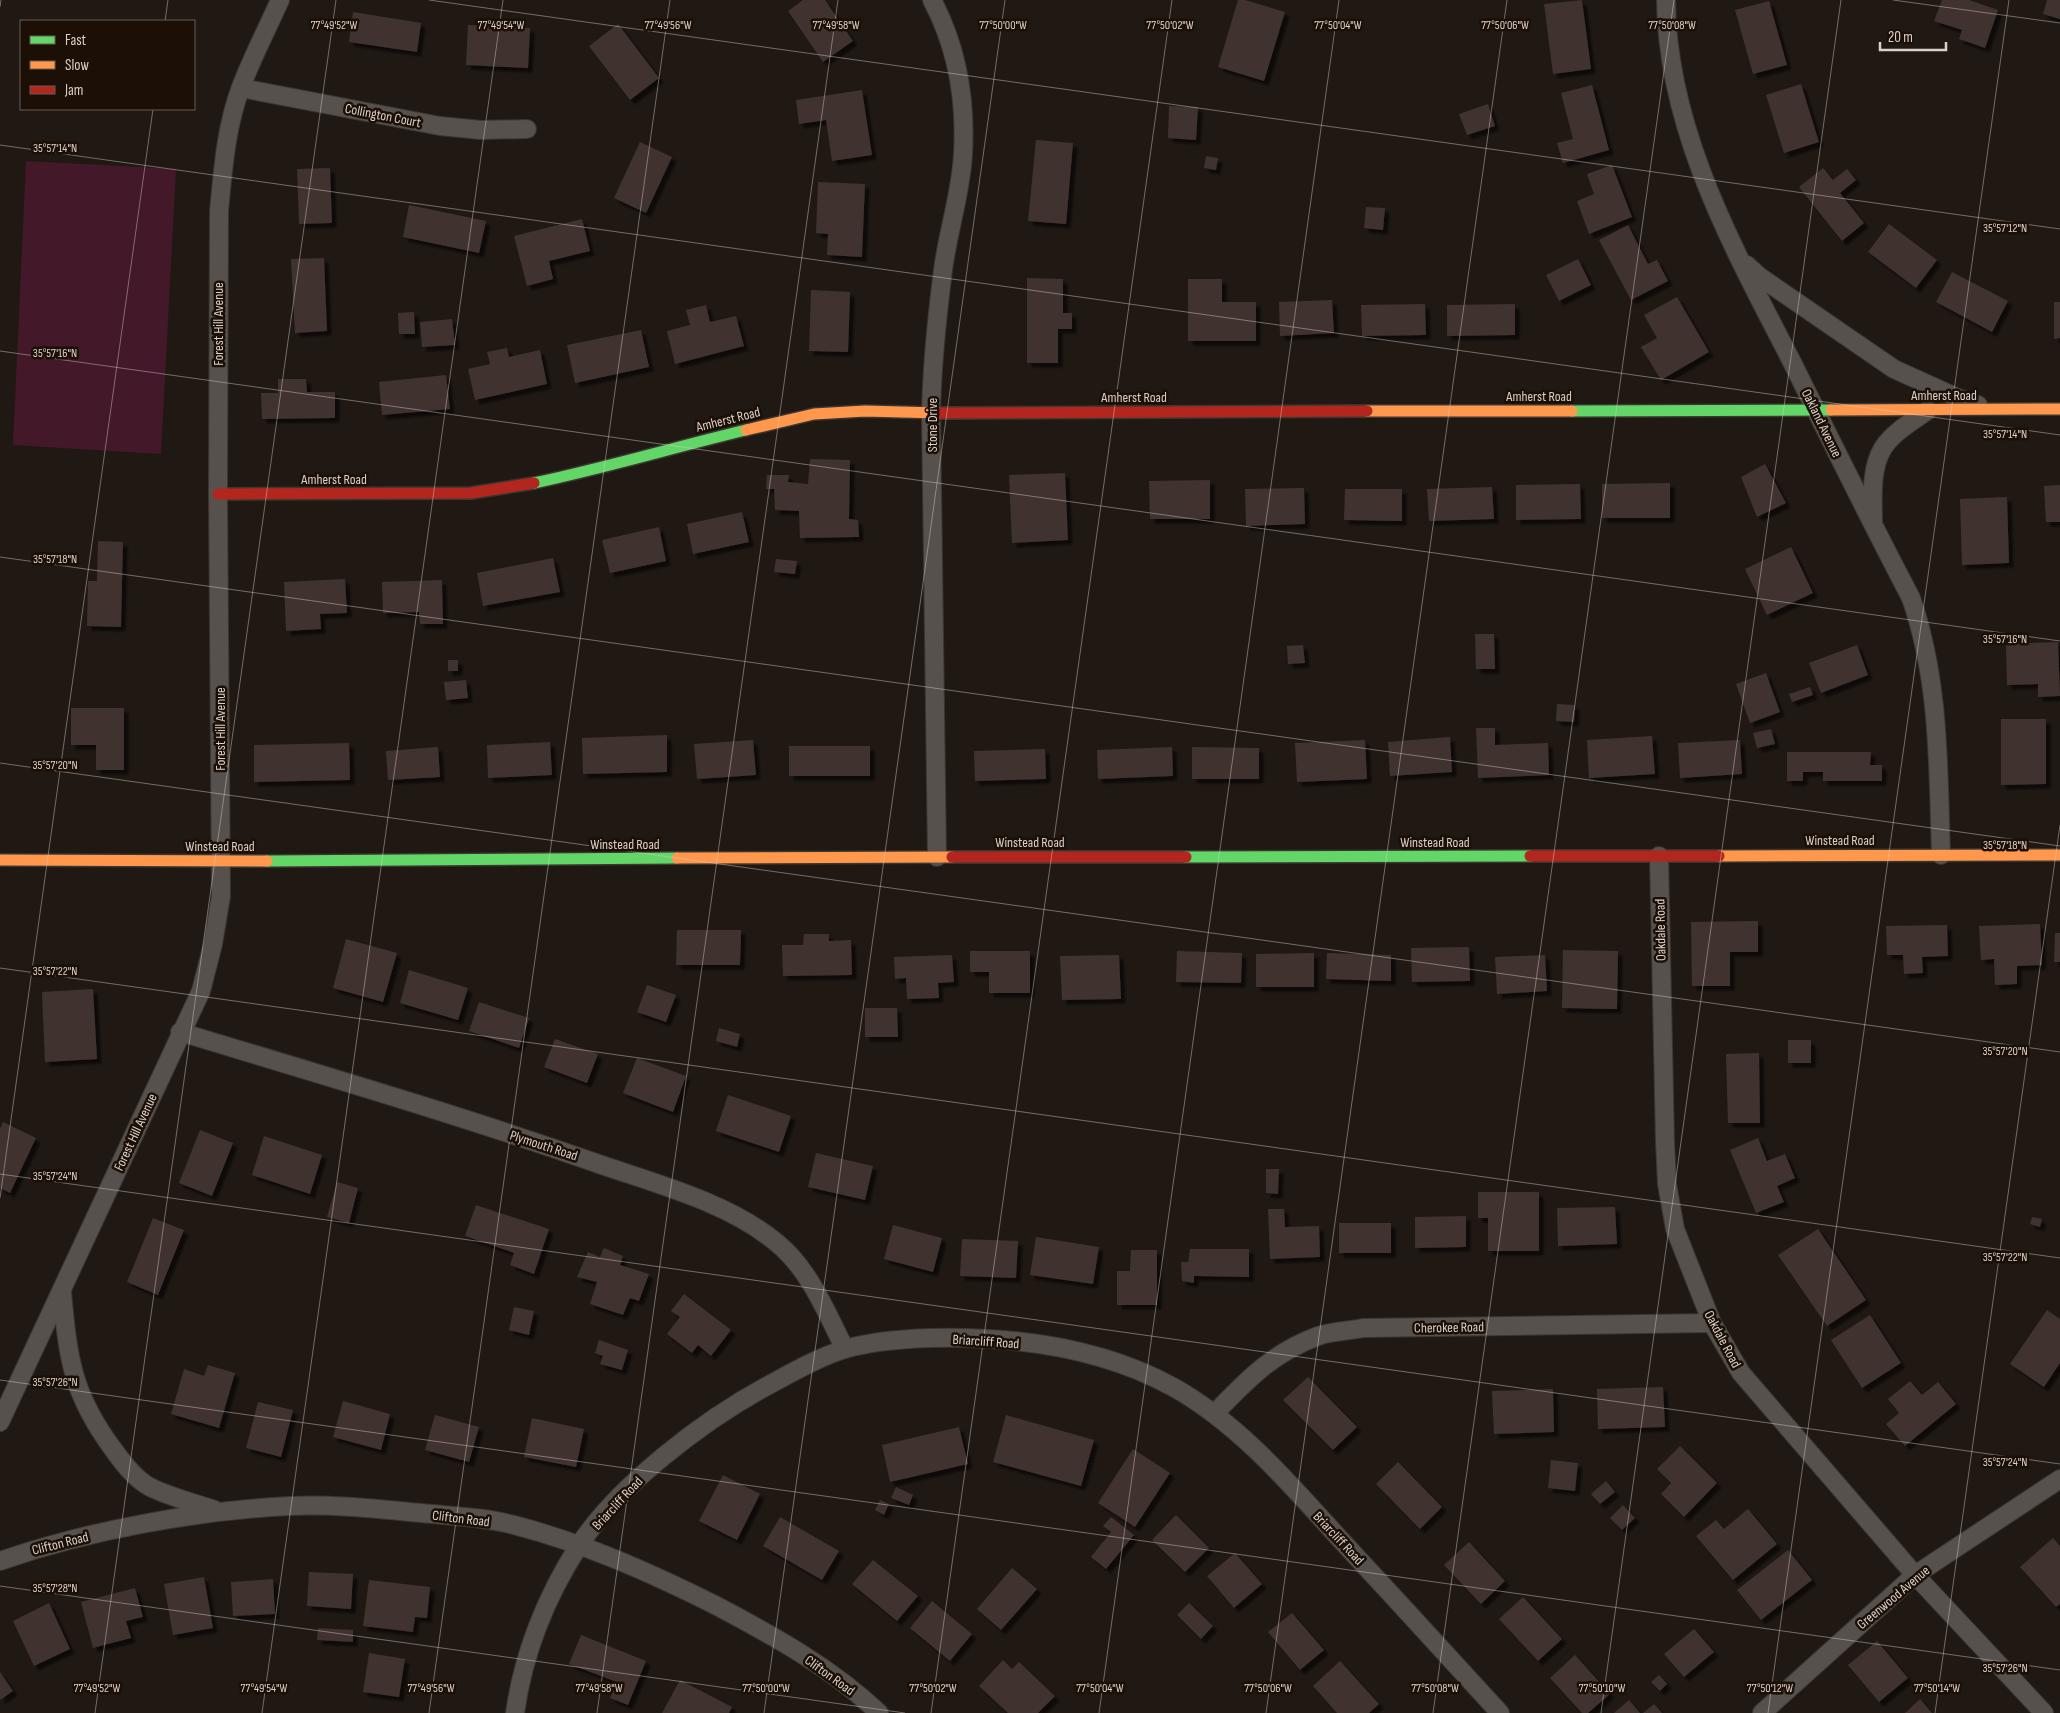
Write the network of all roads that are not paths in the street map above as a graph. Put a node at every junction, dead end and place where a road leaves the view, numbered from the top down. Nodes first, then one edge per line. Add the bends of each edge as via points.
1 (280, 0) edge
2 (932, 0) edge
3 (1666, 0) edge
4 (241, 88) junction
5 (527, 130) dead end
6 (1740, 258) junction
7 (1816, 410) junction
8 (1928, 410) junction
9 (1992, 410) junction
10 (2060, 410) edge
11 (931, 413) junction
12 (218, 494) junction
13 (1873, 526) junction
14 (1941, 855) junction
15 (2060, 855) edge
16 (1659, 856) junction
17 (937, 857) junction
18 (0, 860) edge
19 (221, 861) junction
20 (180, 1032) junction
21 (62, 1291) junction
22 (1712, 1323) junction
23 (845, 1349) junction
24 (1214, 1414) junction
25 (0, 1422) edge
26 (2060, 1478) edge
27 (218, 1511) junction
28 (578, 1546) junction
29 (0, 1561) edge
30 (1915, 1575) junction
31 (515, 1713) edge
32 (879, 1713) edge
33 (1500, 1713) edge
34 (1762, 1713) edge
35 (2044, 1713) edge

1 - 4 street, Forest Hill Avenue
2 - 11 street, Stone Drive via 955,60 963,104 963,155 943,268 932,366
3 - 6 street, Oakland Avenue via 1674,83 1687,131 1707,186
4 - 5 street, Collington Court via 440,126
4 - 12 street, Forest Hill Avenue via 230,125 219,211
6 - 7 street, Oakland Avenue
6 - 9 street via 1760,277 1894,369
7 - 8 street, Amherst Road
7 - 11 street, Amherst Road
7 - 13 street, Oakland Avenue
8 - 9 street, Amherst Road
8 - 13 street via 1894,435 1883,448 1876,465
9 - 10 street, Amherst Road
11 - 12 street, Amherst Road via 814,414 590,471 471,493
11 - 17 street, Stone Drive
12 - 19 street, Forest Hill Avenue
13 - 14 street, Oakland Avenue via 1911,598 1922,631 1934,702
14 - 15 street, Winstead Road
14 - 16 street, Winstead Road
16 - 17 street, Winstead Road
16 - 22 street, Oakdale Road via 1667,1184 1676,1229
17 - 19 street, Winstead Road
18 - 19 street, Winstead Road
19 - 20 street, Forest Hill Avenue via 221,896 213,944 201,991
20 - 21 street, Forest Hill Avenue
20 - 23 street, Plymouth Road via 546,1146 686,1194 741,1219 778,1244 805,1273
21 - 25 street, Forest Hill Avenue
21 - 27 street via 66,1344 74,1380 85,1407 106,1439 126,1467 149,1486
22 - 24 street, Cherokee Road via 1363,1328 1319,1336 1281,1352
22 - 30 street, Oakdale Road via 1741,1373
23 - 24 street, Briarcliff Road via 901,1339 959,1338 1065,1348 1125,1365 1174,1388
23 - 28 street, Briarcliff Road via 739,1401 690,1436 606,1510
24 - 33 street, Briarcliff Road via 1277,1470
26 - 30 street, Greenwood Avenue
27 - 28 street, Clifton Road via 292,1506 435,1514 513,1525
27 - 29 street, Clifton Road via 46,1545
28 - 31 street, Briarcliff Road via 545,1606
28 - 32 street, Clifton Road via 626,1563 752,1624 838,1679
30 - 34 street, Greenwood Avenue
30 - 35 street, Oakdale Road

